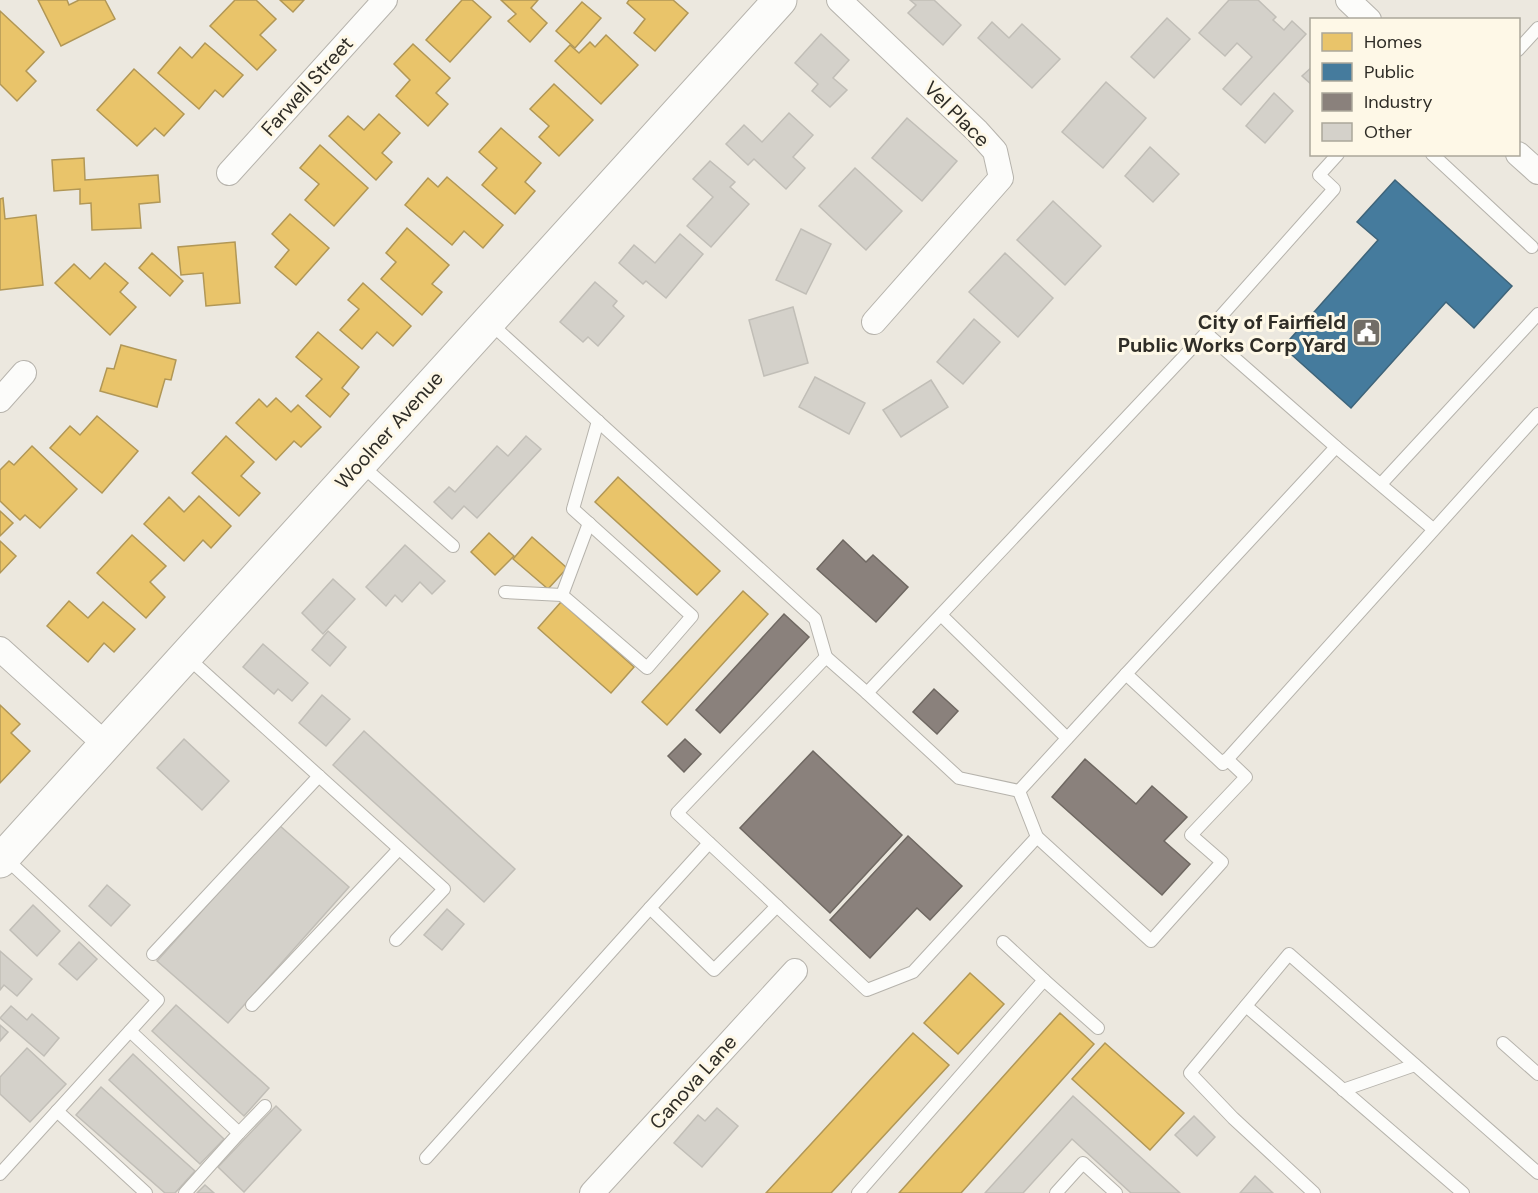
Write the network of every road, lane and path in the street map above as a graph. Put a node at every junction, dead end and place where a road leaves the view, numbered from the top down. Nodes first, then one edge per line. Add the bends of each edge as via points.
1 (386, 0) edge
2 (780, 0) edge
3 (839, 0) edge
4 (1348, 0) edge
5 (1367, 18) edge
6 (1535, 37) edge
7 (1520, 48) edge
8 (1336, 156) edge
9 (1434, 156) edge
10 (1520, 156) edge
11 (1538, 172) edge
12 (229, 173) dead end
13 (1532, 247) dead end
14 (1538, 314) edge
15 (488, 321) junction
16 (874, 322) dead end
17 (1206, 333) junction
18 (24, 373) dead end
19 (0, 400) edge
20 (1538, 414) edge
21 (598, 421) junction
22 (1336, 447) junction
23 (359, 463) junction
24 (1381, 484) junction
25 (589, 523) junction
26 (1433, 529) junction
27 (453, 546) dead end
28 (505, 592) dead end
29 (562, 595) junction
30 (941, 615) junction
31 (0, 649) edge
32 (186, 655) junction
33 (826, 657) junction
34 (1126, 674) junction
35 (867, 693) junction
36 (1067, 738) junction
37 (105, 744) junction
38 (1227, 759) junction
39 (319, 776) junction
40 (1019, 791) junction
41 (1037, 837) junction
42 (709, 843) junction
43 (399, 849) junction
44 (2, 859) edge
45 (777, 906) junction
46 (650, 908) junction
47 (396, 940) dead end
48 (1003, 942) dead end
49 (153, 954) dead end
50 (795, 971) dead end
51 (1044, 980) junction
52 (252, 1005) dead end
53 (1246, 1006) junction
54 (1098, 1028) dead end
55 (130, 1031) junction
56 (1503, 1043) dead end
57 (1415, 1065) junction
58 (1538, 1074) edge
59 (1343, 1090) junction
60 (265, 1106) dead end
61 (57, 1112) junction
62 (239, 1133) junction
63 (426, 1158) dead end
64 (1538, 1173) edge
65 (0, 1174) edge
66 (146, 1193) edge
67 (185, 1193) edge
68 (592, 1193) edge
69 (858, 1193) edge
70 (1056, 1193) edge
71 (1116, 1193) edge
72 (1314, 1193) edge
73 (1463, 1193) edge

1 - 12 street, Farwell Street
2 - 15 street, Woolner Avenue
3 - 16 street, Vel Place via 995,151 1001,178
4 - 5 street
6 - 7 lane
8 - 17 lane via 1319,175 1334,189
9 - 13 lane
10 - 11 street
14 - 24 lane
15 - 21 lane
15 - 23 street, Woolner Avenue
17 - 22 lane
17 - 30 lane
18 - 19 street
20 - 26 lane
21 - 25 lane via 573,509
21 - 33 lane via 815,619
22 - 24 lane
22 - 34 lane
23 - 27 lane
23 - 32 street, Woolner Avenue
24 - 26 lane
25 - 29 lane
25 - 29 lane via 692,616 646,668
26 - 38 lane
28 - 29 lane
30 - 35 lane
30 - 36 lane
31 - 37 street
32 - 37 street, Woolner Avenue
32 - 39 lane
33 - 35 lane
33 - 42 lane via 677,813
34 - 36 lane
34 - 38 lane via 1223,764
35 - 40 lane via 959,778
36 - 40 lane
37 - 44 street, Woolner Avenue
38 - 41 lane via 1246,777 1191,835 1222,862 1151,941
39 - 43 lane
39 - 49 lane
40 - 41 lane
41 - 45 lane via 913,972 867,990
42 - 45 lane
42 - 46 lane
43 - 47 lane via 444,889
43 - 52 lane
44 - 55 lane via 158,1000
45 - 46 lane via 714,970
46 - 63 lane
48 - 51 lane
50 - 68 street, Canova Lane
51 - 54 lane
51 - 69 lane
53 - 57 lane via 1289,954
53 - 59 lane
53 - 72 lane via 1190,1073
55 - 61 lane
55 - 62 lane
56 - 58 lane
57 - 59 lane
57 - 64 lane
59 - 73 lane
60 - 62 lane
61 - 65 lane
61 - 66 lane
62 - 67 lane
70 - 71 lane via 1083,1163

